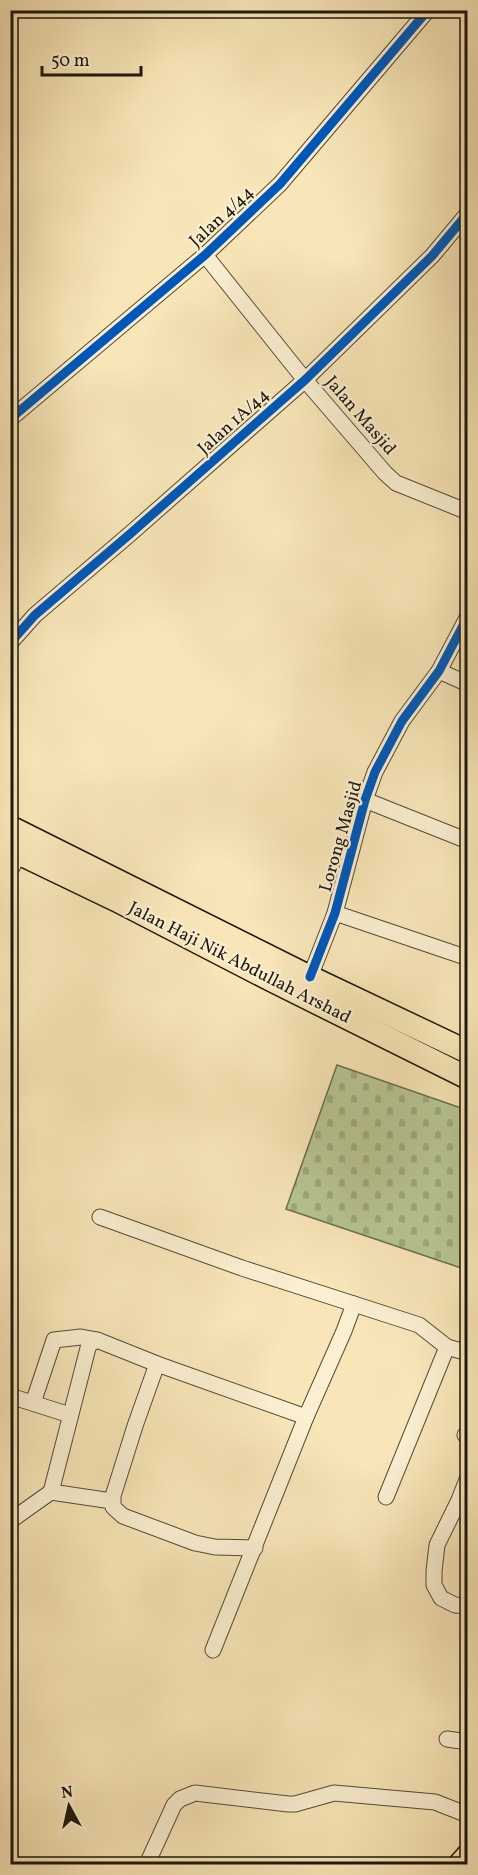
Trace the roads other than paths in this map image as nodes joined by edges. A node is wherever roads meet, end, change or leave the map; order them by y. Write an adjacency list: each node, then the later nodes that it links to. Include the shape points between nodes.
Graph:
1 (428, 10): 3 (street, Jalan 4/44, via 280,184)
2 (468, 213): 4 (street, Jalan 1A/44, via 432,256)
3 (205, 255): 4 (street, Jalan Masjid); 5 (street, Jalan 4/44)
4 (304, 380): 6 (street, Jalan Masjid, via 396,483); 8 (street, Jalan 1A/44, via 35,615)
5 (12, 416)
6 (468, 512)
7 (468, 616): 9 (street, Lorong Masjid)
8 (10, 643)
9 (439, 671): 10 (street); 11 (street, Lorong Masjid, via 402,721)
10 (468, 684)
11 (365, 800): 13 (street); 15 (street, Lorong Masjid)
12 (10, 827): 17 (main road, Jalan Haji Nik Abdullah Arshad)
13 (468, 841)
14 (13, 858): 19 (main road, Jalan Haji Nik Abdullah Arshad, via 116,900)
15 (335, 913): 16 (street); 17 (street, Lorong Masjid)
16 (468, 958)
17 (310, 977): 18 (main road, Jalan Haji Nik Abdullah Arshad)
18 (468, 1052)
19 (468, 1078)
20 (100, 1217): 21 (street)
21 (354, 1304): 23 (street, via 419,1324); 29 (street)
22 (97, 1340): 25 (street); 27 (street, via 54,1340); 28 (street, via 87,1348)
23 (447, 1347): 24 (street); 32 (street)
24 (468, 1353)
25 (157, 1364): 29 (street); 33 (street)
26 (10, 1396): 27 (street)
27 (33, 1403): 28 (street)
28 (70, 1415): 31 (street)
29 (306, 1417): 35 (street)
30 (468, 1477): 36 (street, via 437,1545 434,1585 441,1599)
31 (51, 1492): 33 (street); 34 (street)
32 (386, 1497)
33 (112, 1501): 35 (street, via 123,1516 195,1543)
34 (15, 1514)
35 (255, 1548): 37 (street)
36 (468, 1606)
37 (213, 1650)
38 (447, 1739): 39 (street)
39 (468, 1742)
40 (468, 1815): 42 (street, via 435,1802 337,1794 288,1804 195,1793 174,1805)
41 (468, 1855): 43 (main road)
42 (147, 1864)
43 (460, 1864)

